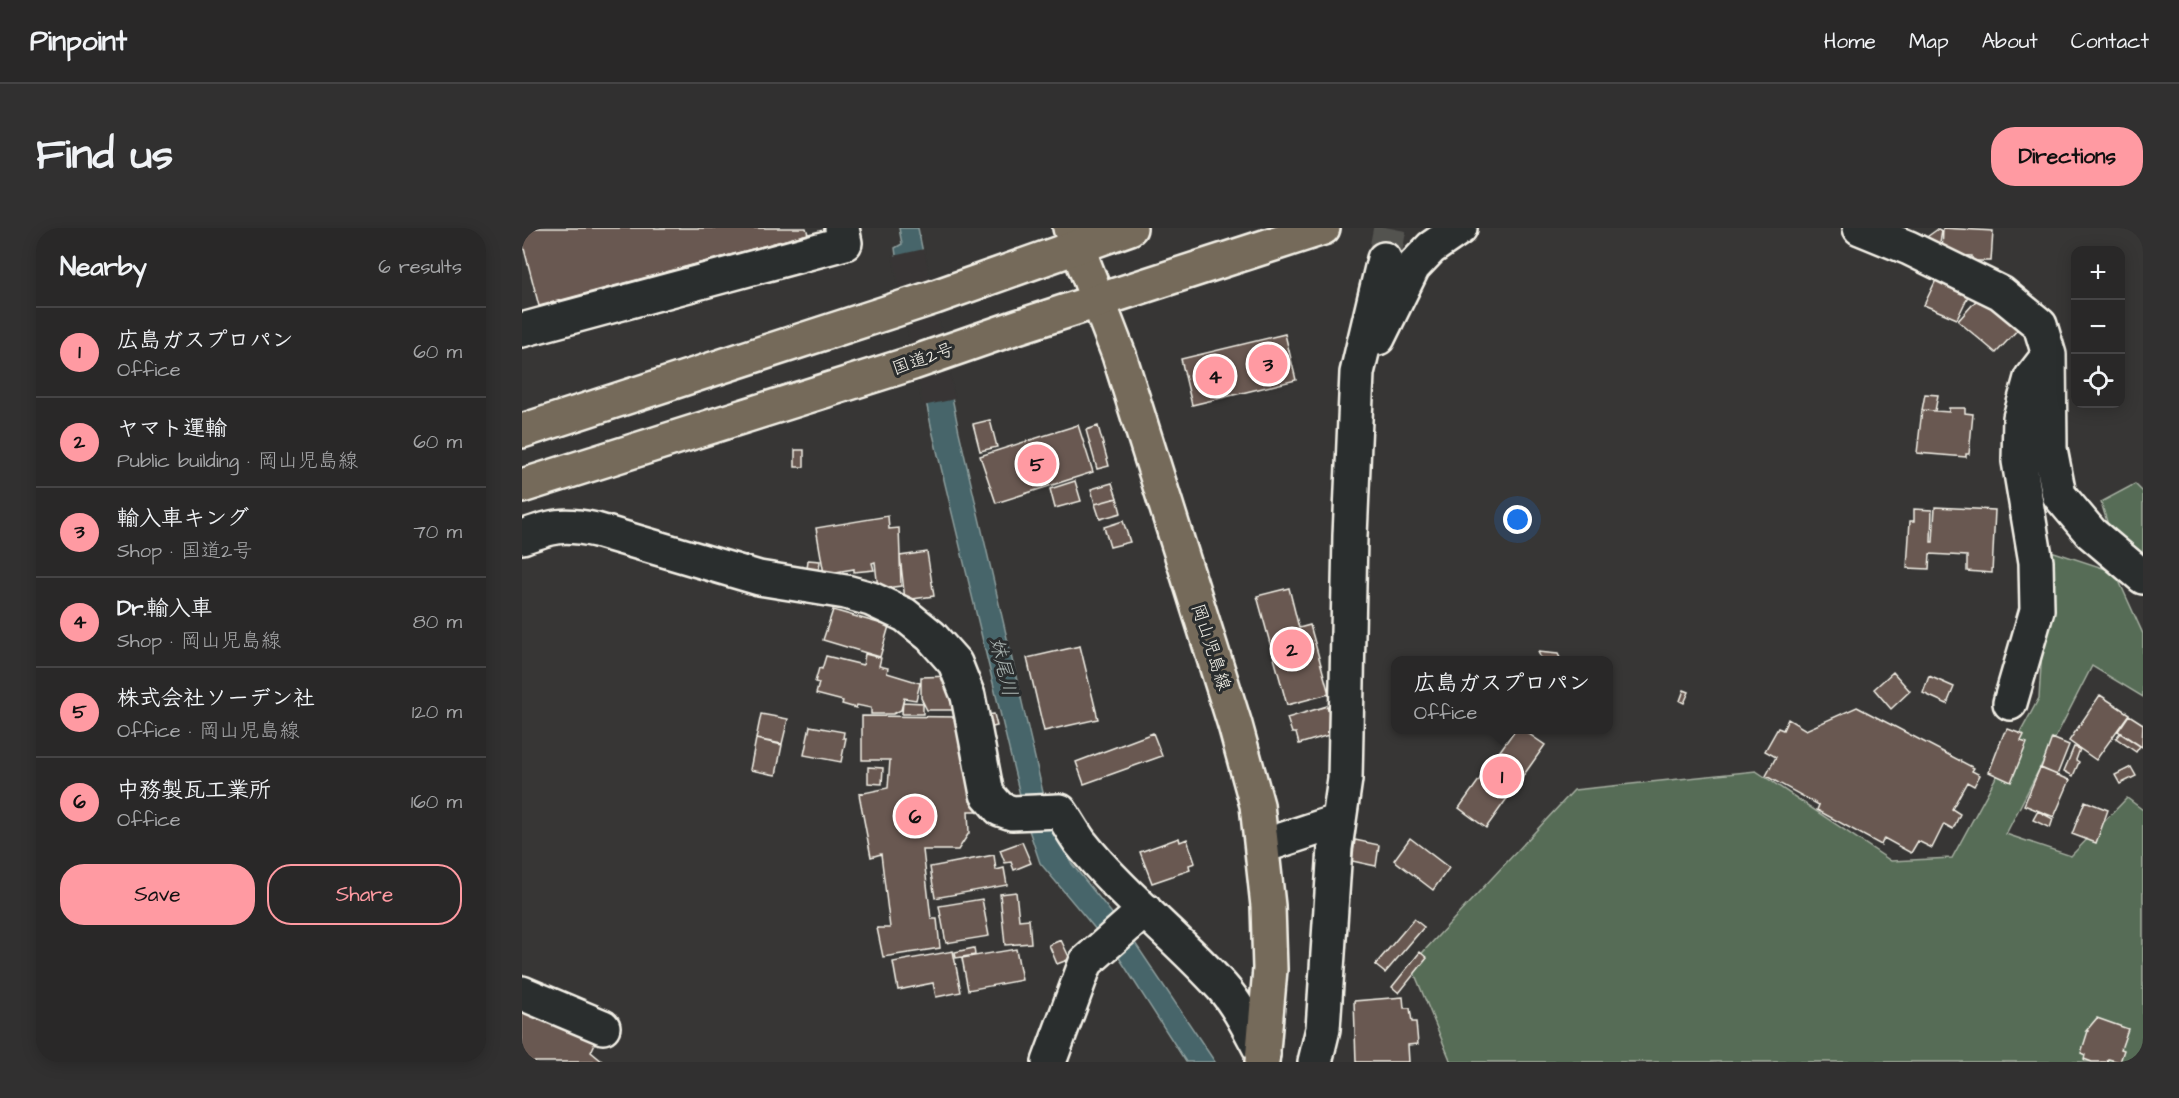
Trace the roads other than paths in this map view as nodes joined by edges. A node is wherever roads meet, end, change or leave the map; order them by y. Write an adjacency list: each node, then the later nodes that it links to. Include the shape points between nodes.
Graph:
1 (842, 228): 9 (street, via 845,243)
2 (1130, 228): 6 (main road)
3 (1323, 228): 8 (main road, 国道2号)
4 (1460, 228): 11 (street, via 1431,248 1413,267 1387,324)
5 (1860, 228): 10 (street, via 2001,293 2040,325)
6 (1074, 237): 8 (main road, 岡山児島線); 12 (main road, via 935,297)
7 (1384, 259): 11 (street)
8 (1098, 300): 13 (main road, 国道2号, via 913,363); 18 (main road, 岡山児島線, via 1119,355 1235,725 1257,805)
9 (522, 330)
10 (2049, 355): 15 (street, via 2050,449 2059,495 2091,533); 16 (street, via 2031,378 2020,418 2019,461 2036,562 2037,610)
11 (1357, 373): 17 (street, via 1345,779)
12 (522, 431)
13 (522, 486)
14 (522, 537): 19 (street, via 556,525 575,525 759,578 863,596 905,615 955,663 968,696 987,794 1000,809 1060,811 1079,841)
15 (2143, 577)
16 (2010, 703)
17 (1339, 821): 18 (street); 24 (street, via 1323,1029)
18 (1263, 846): 22 (main road, 岡山児島線, via 1270,969)
19 (1140, 915): 22 (street, via 1191,954 1224,989); 23 (street, via 1086,962)
20 (522, 993): 21 (street)
21 (603, 1027)
22 (1264, 1059)
23 (1049, 1062)
24 (1315, 1062)

